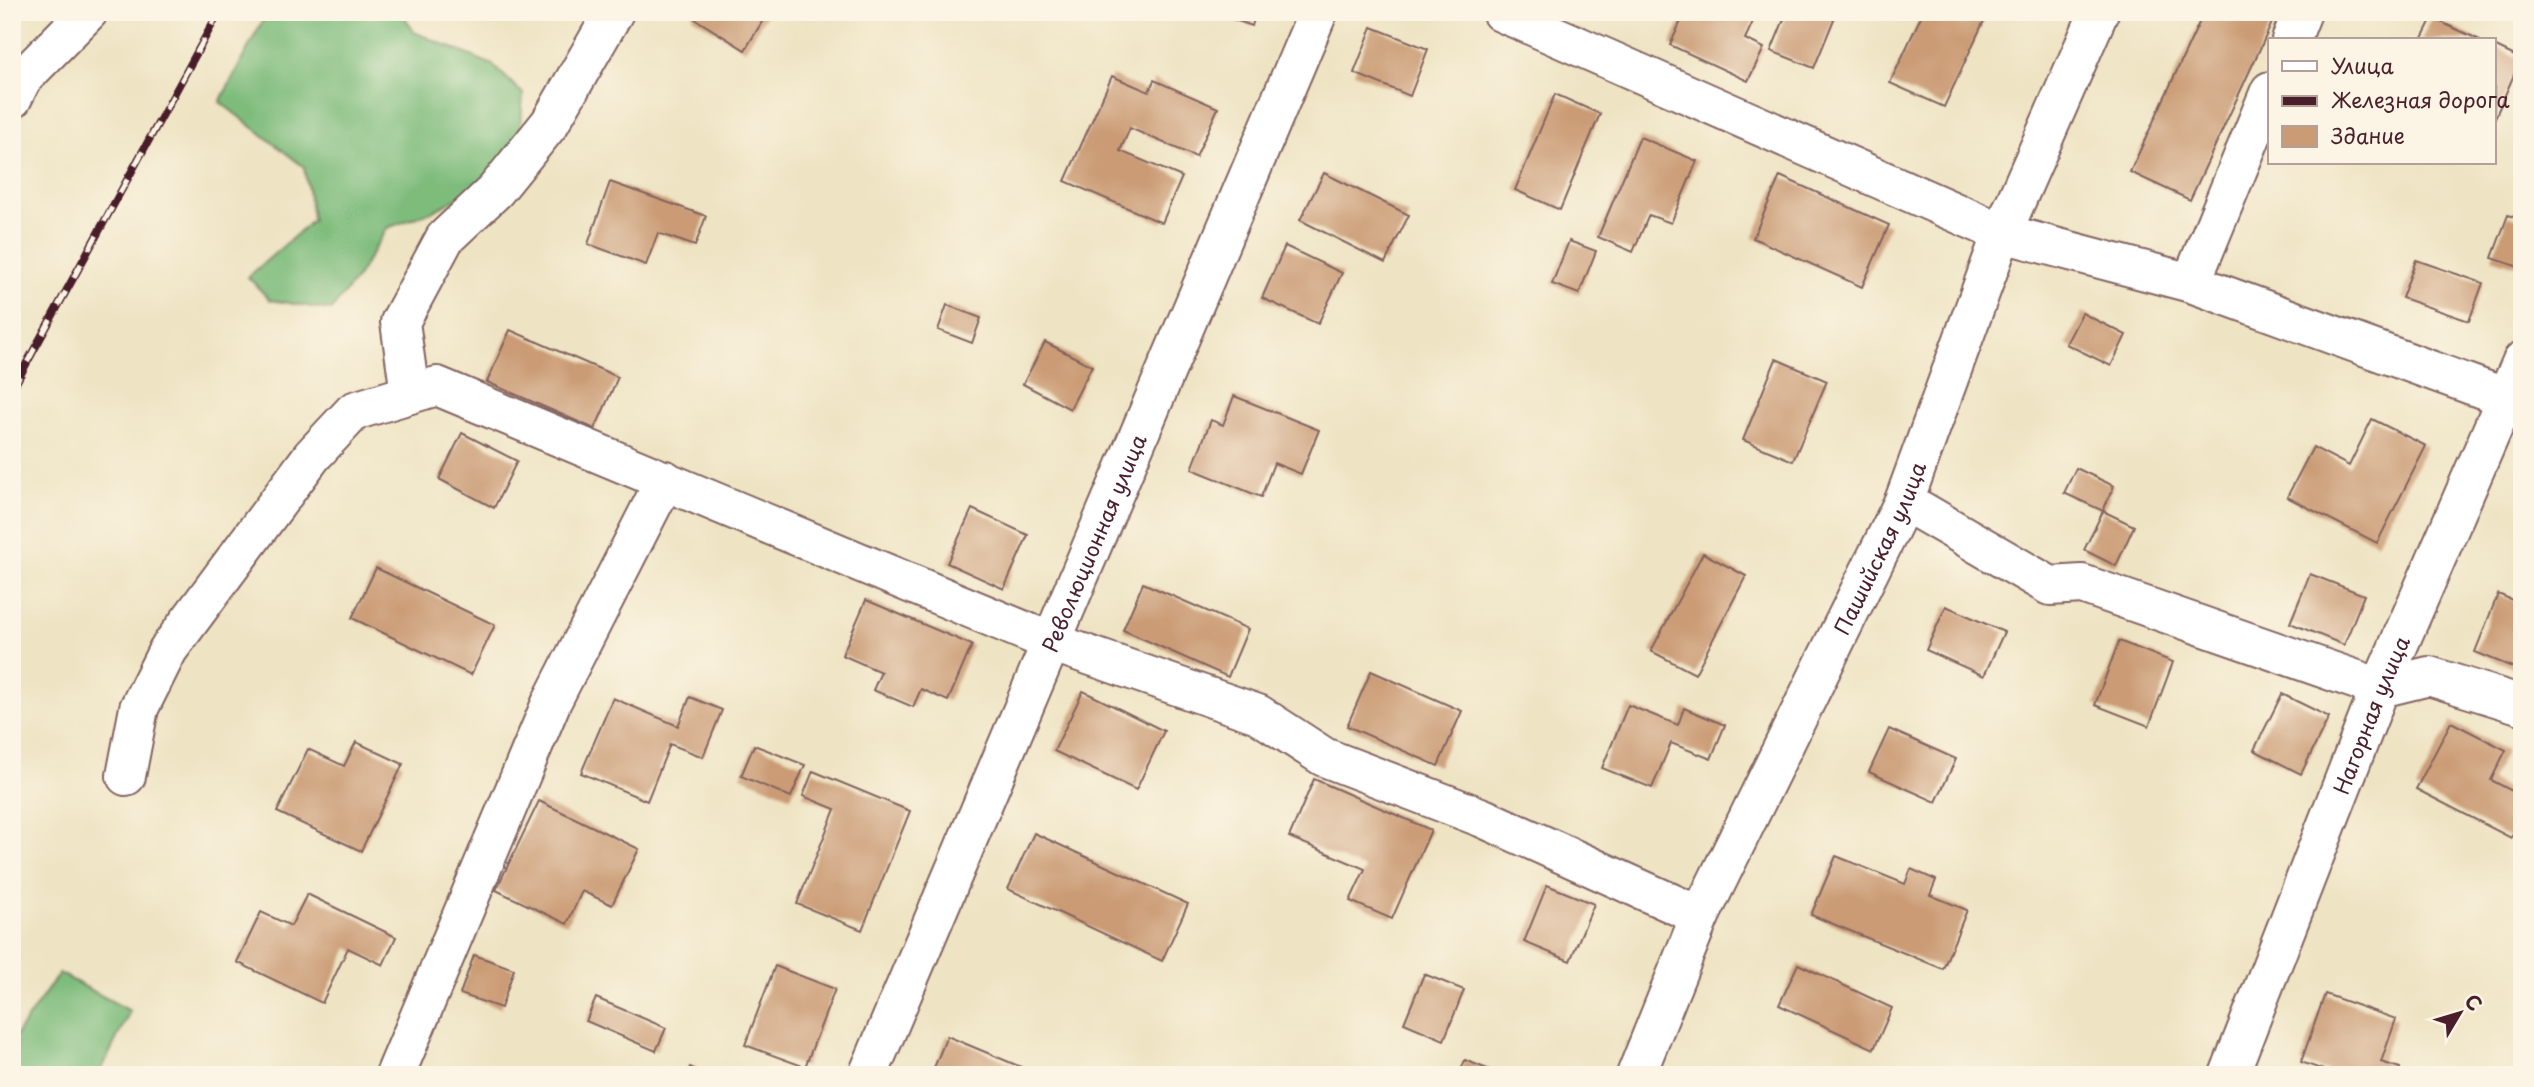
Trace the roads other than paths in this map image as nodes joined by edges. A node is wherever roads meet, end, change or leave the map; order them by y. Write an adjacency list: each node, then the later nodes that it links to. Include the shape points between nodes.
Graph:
1 (88, 12): 8 (street)
2 (614, 12): 13 (street, via 550,123 495,191 445,238 400,322)
3 (1318, 12): 17 (street, Революционная улица)
4 (1501, 12): 10 (street)
5 (2099, 12): 10 (street, Пашийская улица)
6 (2302, 12): 7 (street)
7 (2292, 38)
8 (17, 89)
9 (2268, 96): 11 (street)
10 (2002, 233): 11 (street); 16 (street, Пашийская улица)
11 (2191, 283): 14 (street)
12 (2522, 361): 14 (street, Нагорная улица)
13 (410, 394): 15 (street, via 437,386); 20 (street, via 354,411 312,456 168,650 139,708)
14 (2507, 398): 18 (street, Нагорная улица)
15 (665, 480): 17 (street); 22 (street, via 552,701)
16 (1904, 501): 18 (street, via 2050,586 2082,584); 21 (street, Пашийская улица)
17 (1051, 642): 21 (street, via 1258,714 1324,757 1483,818); 23 (street, Революционная улица)
18 (2380, 688): 19 (street, via 2429,676); 25 (street, Нагорная улица)
19 (2522, 705)
20 (126, 776)
21 (1700, 916): 24 (street, Пашийская улица)
22 (396, 1075)
23 (868, 1075)
24 (1636, 1075)
25 (2229, 1075)

